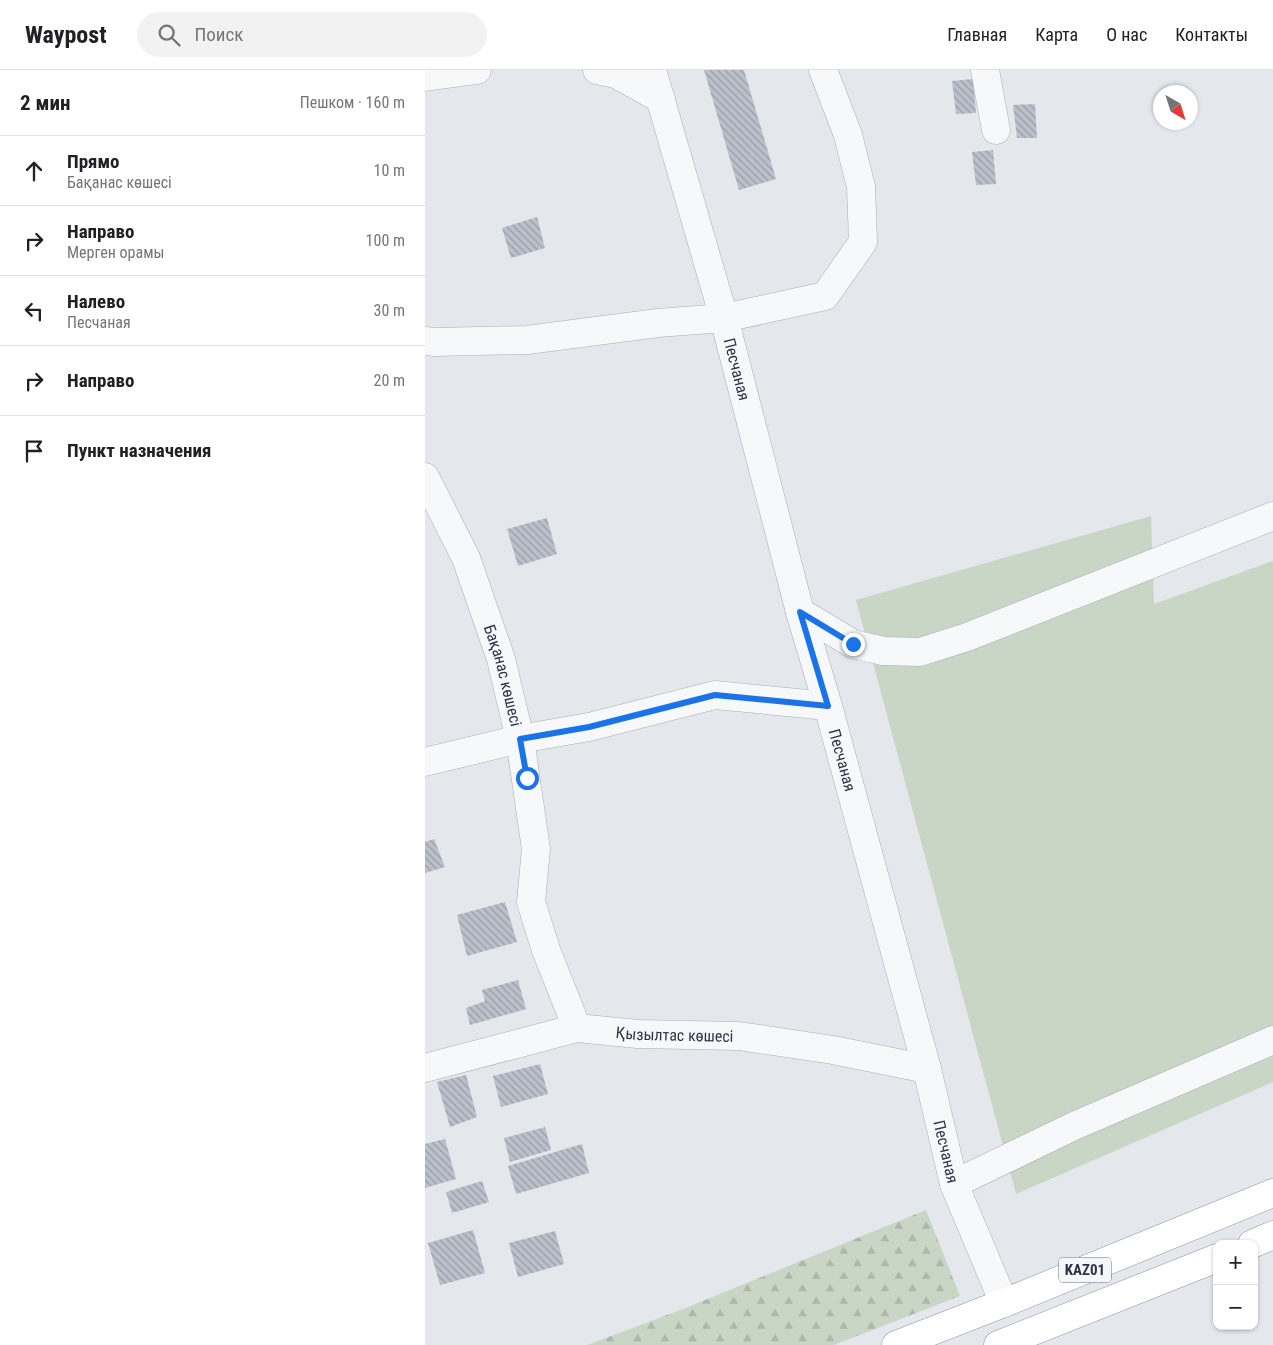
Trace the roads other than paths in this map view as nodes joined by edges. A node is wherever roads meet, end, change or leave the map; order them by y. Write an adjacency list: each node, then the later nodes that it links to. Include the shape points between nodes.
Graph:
1 (477, 70): 6 (street)
2 (597, 70): 7 (street, via 616,74)
3 (652, 70): 7 (street, Песчаная)
4 (823, 70): 9 (street, via 847,135 861,187 863,242 825,296)
5 (985, 70): 8 (street)
6 (425, 77)
7 (661, 99): 9 (street, Песчаная)
8 (996, 130)
9 (724, 318): 10 (street, via 527,340); 13 (street, Песчаная)
10 (425, 340)
11 (425, 477): 15 (street, Бақанас көшесі, via 466,558 501,659)
12 (1273, 516): 13 (street, via 967,638 920,652 883,651 853,644)
13 (800, 612): 14 (street, Песчаная)
14 (828, 706): 15 (street, via 715,695 589,727); 20 (street, Песчаная)
15 (520, 739): 16 (street); 17 (street, Бақанас көшесі, via 536,849 531,902)
16 (425, 762)
17 (577, 1028): 19 (street, Қызылтас көшесі); 20 (street, Қызылтас көшесі, via 637,1034 739,1036)
18 (1273, 1040): 21 (street, via 1075,1126)
19 (425, 1068)
20 (927, 1069): 21 (street, Песчаная)
21 (955, 1184): 26 (street, Песчаная)
22 (1273, 1193): 26 (highway, KАZ01)
23 (1273, 1235): 24 (highway)
24 (1258, 1241)
25 (1213, 1260): 28 (highway, KАZ01)
26 (1004, 1303): 27 (highway, KАZ01)
27 (896, 1345)
28 (998, 1345)

